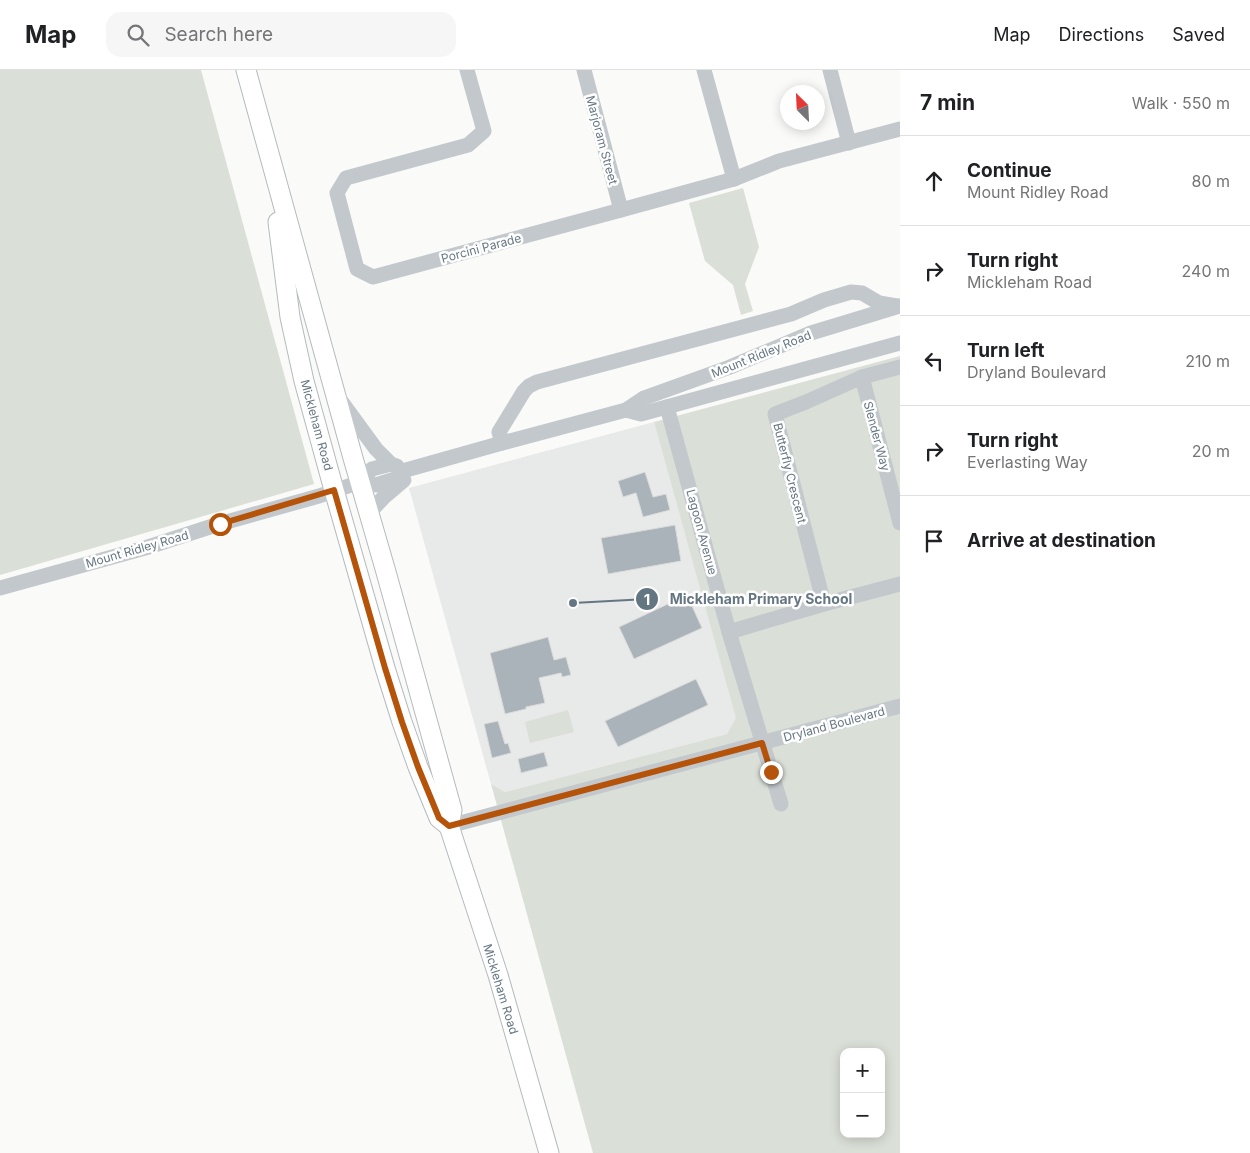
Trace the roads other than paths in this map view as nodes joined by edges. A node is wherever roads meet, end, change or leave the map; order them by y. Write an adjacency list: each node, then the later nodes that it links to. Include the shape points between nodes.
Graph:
1 (246, 70): 6 (main road, Mickleham Road)
2 (467, 70): 10 (street, Porcini Parade, via 484,131 468,145 346,178 337,193 357,269 373,277)
3 (584, 70): 10 (street, Marjoram Street)
4 (704, 70): 9 (street)
5 (830, 70): 8 (street)
6 (261, 125): 15 (main road, Mickleham Road); 22 (main road, Mickleham Road, via 277,214 290,317)
7 (900, 129): 8 (street, Porcini Parade)
8 (849, 143): 9 (street, Porcini Parade, via 779,161)
9 (734, 178): 10 (street, Porcini Parade)
10 (621, 210)
11 (899, 306): 17 (street, Mount Ridley Road, via 811,333 644,398); 18 (street, via 880,303 862,292 851,292 792,314 537,382 524,391 499,432)
12 (900, 343): 16 (street, Mount Ridley Road)
13 (900, 367): 14 (street, Butterfly Crescent)
14 (862, 377): 24 (street, Slender Way); 27 (street, Butterfly Crescent, via 775,414)
15 (335, 392): 19 (street, via 376,449); 21 (main road, Mickleham Road)
16 (667, 407): 17 (street, Mount Ridley Road, via 641,414); 28 (street, Lagoon Avenue)
17 (626, 410): 18 (street, Mount Ridley Road)
18 (502, 443): 20 (street, Mount Ridley Road)
19 (391, 464): 20 (street); 21 (street, Mount Ridley Road, via 372,469)
20 (413, 468): 21 (street, Mount Ridley Road, via 380,484); 23 (street)
21 (360, 482): 22 (street, Mount Ridley Road); 23 (main road, Mickleham Road)
22 (334, 490): 26 (street, Mount Ridley Road); 30 (main road, Mickleham Road)
23 (369, 513): 31 (main road, Mickleham Road)
24 (900, 524)
25 (900, 584): 27 (street)
26 (0, 588)
27 (824, 604): 28 (street)
28 (729, 632): 32 (street, Lagoon Avenue)
29 (900, 706): 32 (street, Dryland Boulevard)
30 (402, 722): 31 (main road); 34 (main road, Mickleham Road, via 439,818)
31 (428, 722): 34 (main road, Mickleham Road, via 452,810)
32 (762, 743): 33 (street, Lagoon Avenue); 34 (street, Dryland Boulevard)
33 (781, 804)
34 (449, 826): 35 (main road, Mickleham Road, via 498,975)
35 (549, 1153)

